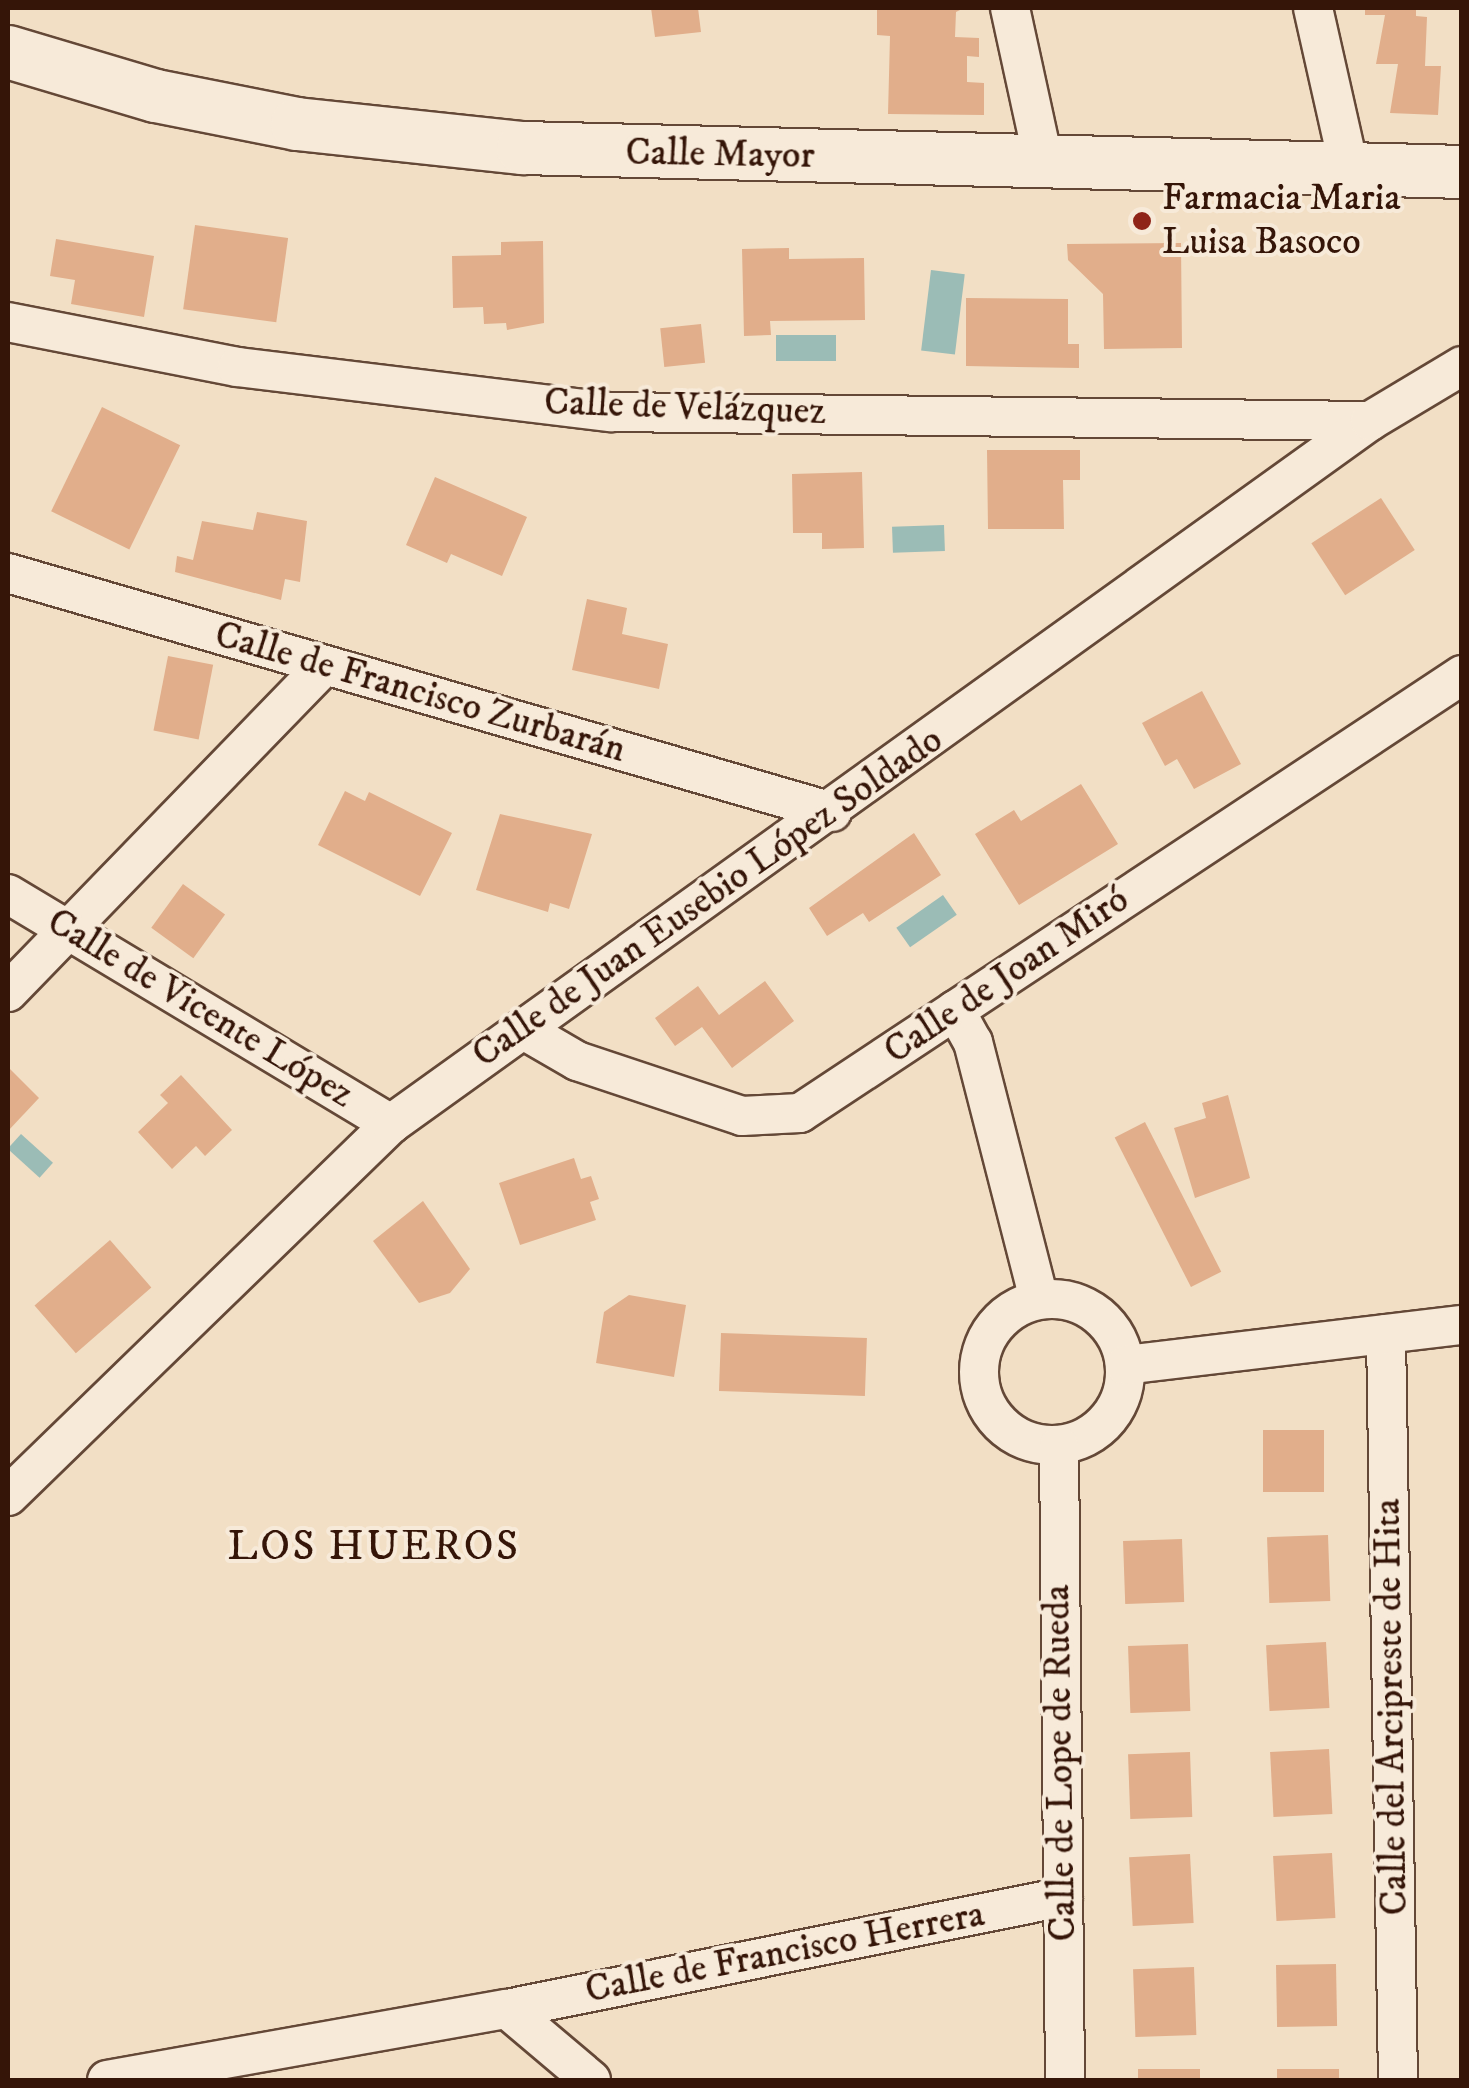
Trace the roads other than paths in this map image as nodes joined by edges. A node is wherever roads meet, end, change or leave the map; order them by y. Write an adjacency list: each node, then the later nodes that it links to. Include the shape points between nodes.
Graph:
1 (1010, 8): 4 (street)
2 (1313, 8): 5 (street)
3 (8, 52): 4 (street, Calle Mayor, via 156,96 297,124 523,148)
4 (1044, 164): 5 (street, Calle Mayor)
5 (1349, 168): 6 (street, Calle Mayor)
6 (1455, 169)
7 (8, 322): 9 (street, Calle de Velázquez, via 237,367 611,412)
8 (1462, 366): 9 (street, Calle de Juan Eusebio López Soldado)
9 (1370, 421): 13 (street, Calle de Juan Eusebio López Soldado)
10 (8, 573): 11 (street, Calle de Francisco Zurbarán)
11 (324, 665): 13 (street, Calle de Francisco Zurbarán); 15 (street)
12 (1462, 675): 17 (street, Calle de Joan Miró)
13 (832, 812): 18 (street, Calle de Juan Eusebio López Soldado)
14 (8, 894): 15 (street, Calle de Vicente López)
15 (66, 928): 16 (street); 19 (street, Calle de Vicente López)
16 (8, 992)
17 (956, 1010): 18 (street, Calle de Joan Miró, via 800,1113 771,1118 742,1116 577,1061); 20 (street, via 972,1042)
18 (522, 1029): 19 (street, Calle de Juan Eusebio López Soldado)
19 (392, 1124): 25 (street, Calle de Juan Eusebio López Soldado)
20 (1039, 1299): 23 (street, via 1075,1302 1100,1316 1118,1340); 24 (street, via 995,1324 982,1346 979,1388 1009,1432)
21 (1462, 1325): 22 (street)
22 (1386, 1334): 23 (street); 31 (street, Calle del Arcipreste de Hita)
23 (1125, 1365): 24 (street, via 1122,1392 1107,1419 1083,1439)
24 (1059, 1446): 26 (street, Calle de Lope de Rueda)
25 (8, 1496)
26 (1062, 1897): 27 (street, Calle de Francisco Herrera); 30 (street, Calle de Lope de Rueda)
27 (507, 2008): 28 (street, Calle de Francisco Herrera); 29 (street)
28 (107, 2080)
29 (591, 2080)
30 (1066, 2080)
31 (1398, 2080)

